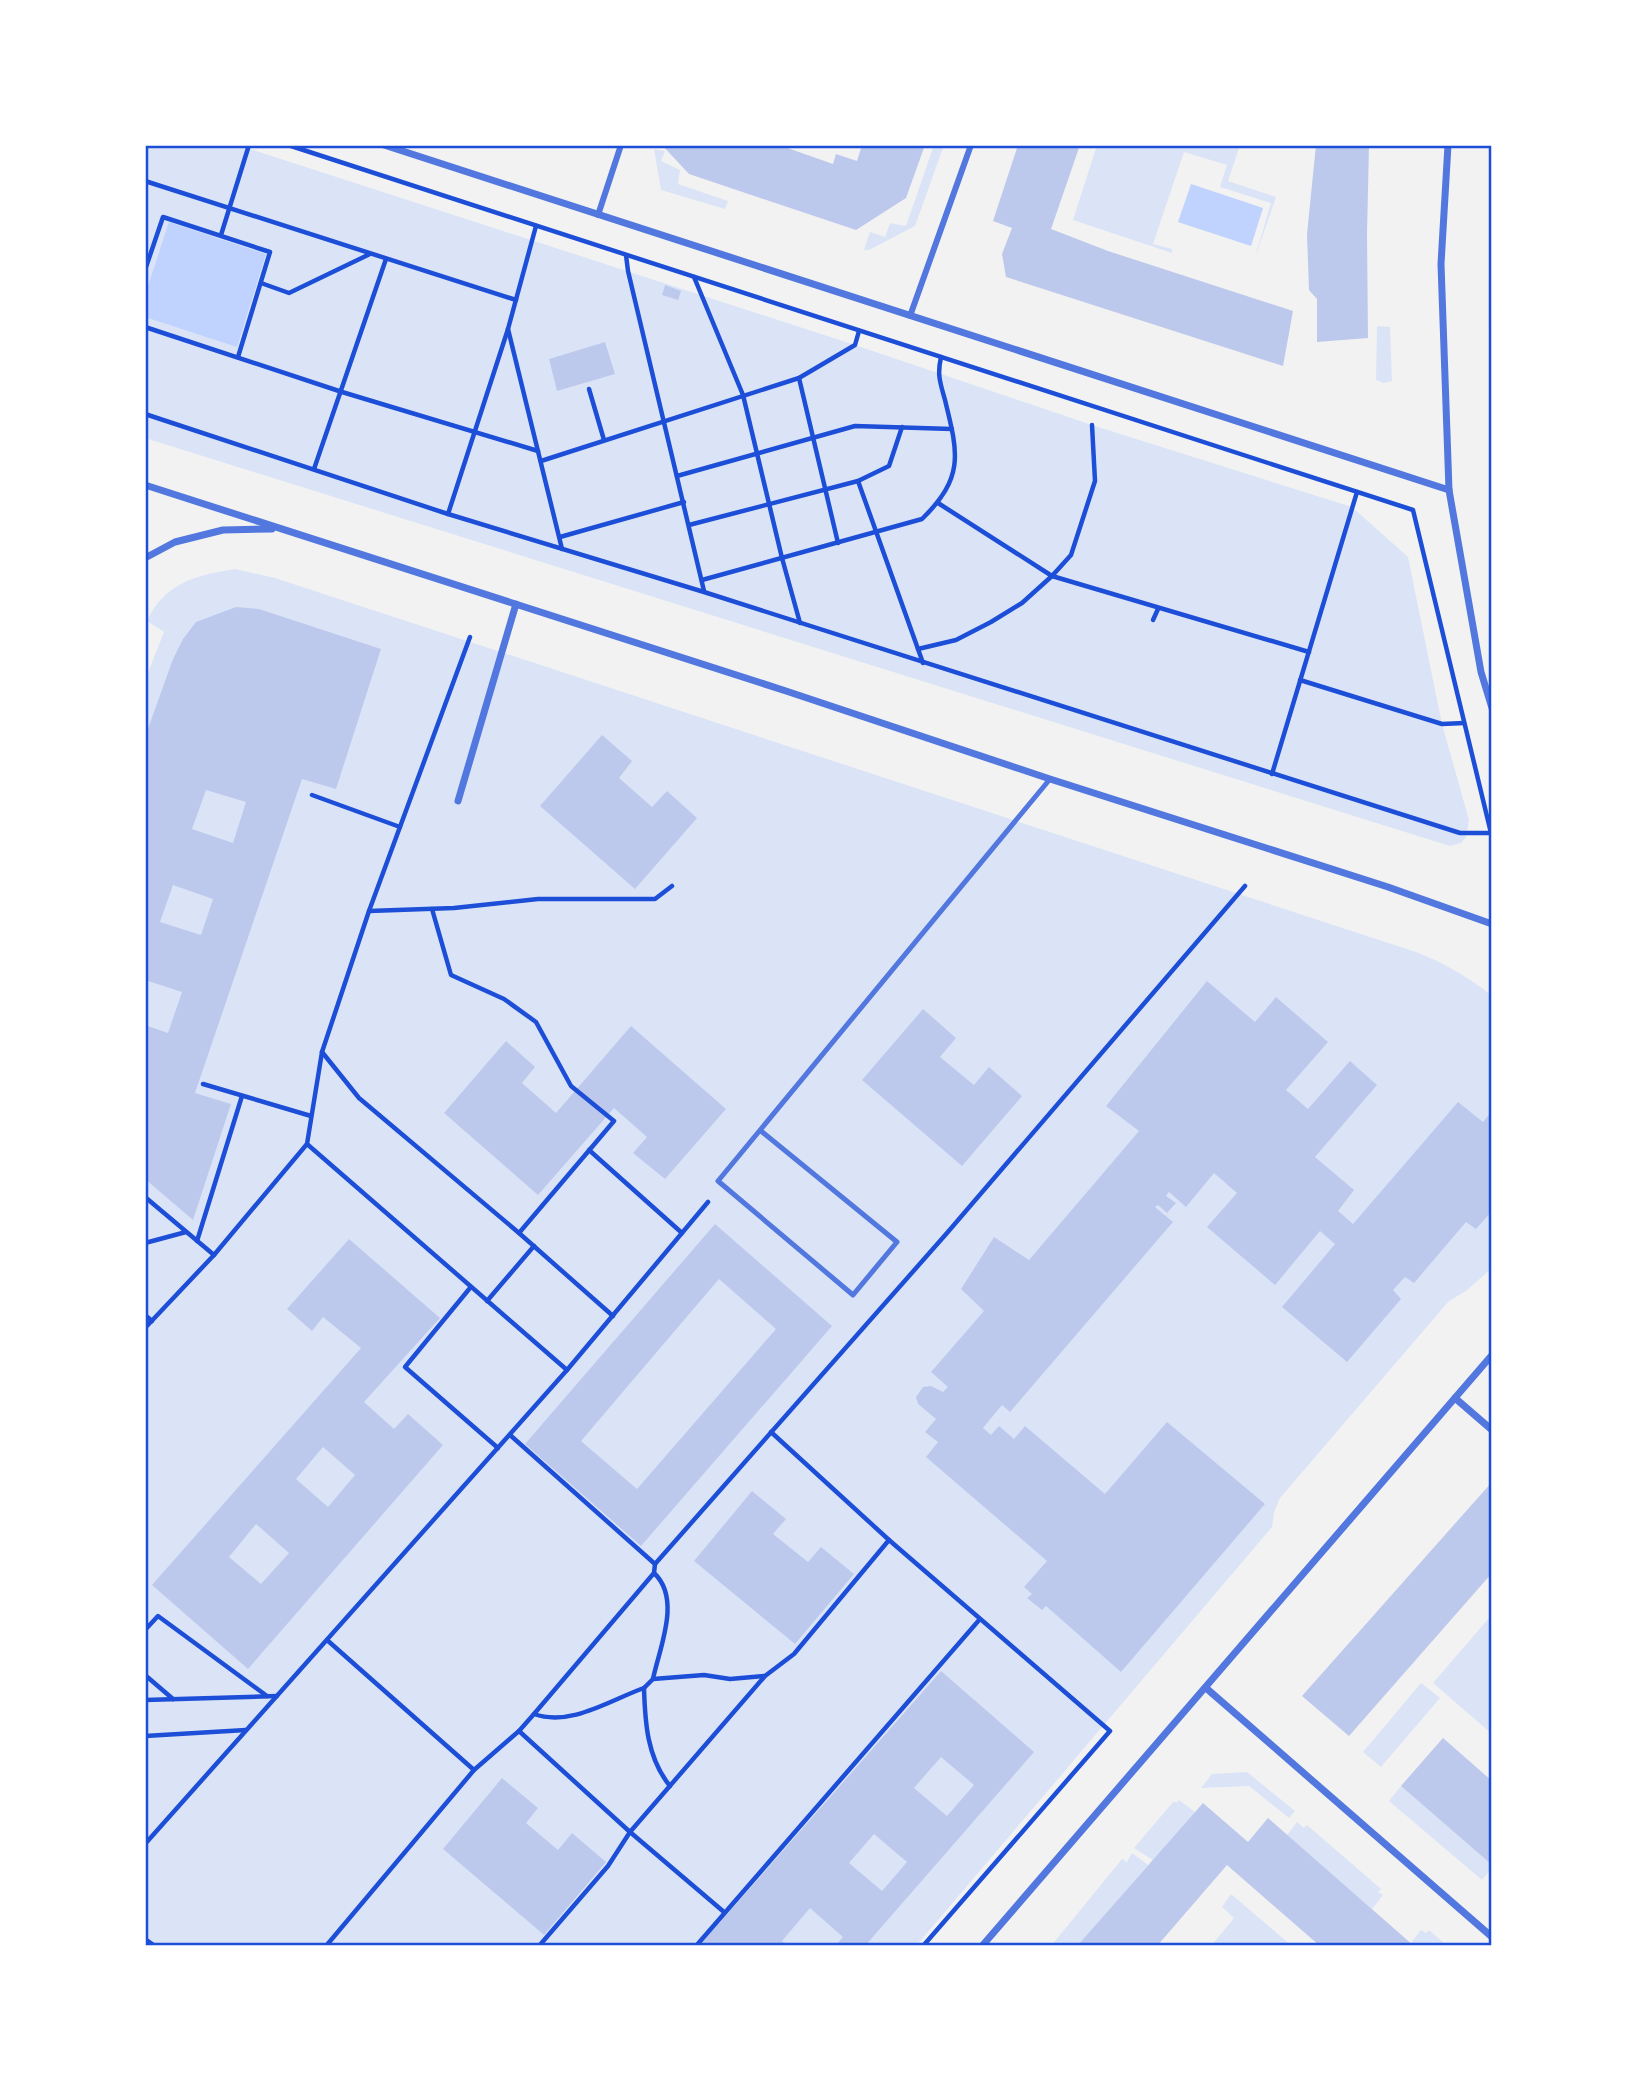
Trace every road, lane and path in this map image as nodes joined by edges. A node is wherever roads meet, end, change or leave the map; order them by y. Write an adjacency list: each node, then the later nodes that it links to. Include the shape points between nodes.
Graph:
1 (249, 145): 8 (path)
2 (288, 145): 10 (path)
3 (384, 145): 9 (street)
4 (621, 145): 9 (street)
5 (971, 145): 21 (street)
6 (1448, 145): 47 (street, via 1441,264)
7 (145, 181): 8 (path)
8 (230, 208): 11 (path); 14 (path)
9 (598, 215): 21 (street)
10 (536, 226): 15 (path); 20 (path)
11 (221, 235): 13 (path, via 163,216); 19 (path, via 270,253)
12 (145, 247): 13 (path)
13 (152, 250): 17 (path)
14 (370, 254): 16 (path); 19 (path, via 289,293)
15 (626, 255): 18 (path); 32 (path)
16 (386, 259): 20 (path); 29 (path)
17 (145, 270)
18 (693, 276): 24 (path); 30 (path)
19 (261, 283): 25 (path)
20 (516, 300): 23 (path)
21 (910, 316): 47 (street)
22 (145, 327): 25 (path)
23 (508, 328): 36 (path); 39 (path)
24 (859, 331): 26 (path); 27 (path, via 855,345)
25 (238, 357): 29 (path)
26 (941, 357): 35 (path, via 938,373); 48 (path)
27 (799, 378): 30 (path); 37 (path)
28 (589, 389): 38 (path)
29 (342, 392): 36 (path); 42 (path)
30 (743, 395): 32 (path); 40 (path)
31 (145, 414): 42 (path)
32 (665, 420): 38 (path); 43 (path)
33 (1092, 425): 61 (path, via 1095,481 1071,555)
34 (902, 427): 35 (path); 37 (path, via 855,426); 44 (path, via 889,466)
35 (952, 429): 51 (path, via 954,472)
36 (476, 431): 39 (path); 52 (path)
37 (814, 438): 40 (path); 46 (path)
38 (604, 440): 41 (path)
39 (538, 451): 41 (path)
40 (756, 453): 43 (path); 50 (path)
41 (541, 461): 56 (path)
42 (314, 469): 52 (path)
43 (677, 476): 49 (path)
44 (858, 481): 46 (path); 55 (path)
45 (145, 485): 54 (street)
46 (825, 489): 50 (path); 57 (path)
47 (1449, 490): 73 (street, via 1481,672)
48 (1357, 492): 70 (path); 74 (path, via 1413,510)
49 (684, 502): 53 (path); 56 (path)
50 (768, 503): 53 (path); 60 (path)
51 (938, 503): 55 (path, via 922,519); 61 (path)
52 (447, 514): 58 (path)
53 (689, 524): 62 (path)
54 (278, 528): 59 (street, via 223,530 175,542); 64 (street)
55 (877, 533): 57 (path); 69 (path)
56 (560, 537): 58 (path)
57 (838, 543): 60 (path)
58 (562, 549): 63 (path)
59 (145, 558)
60 (782, 558): 62 (path); 67 (path)
61 (1052, 576): 65 (path); 69 (path, via 991,622 956,640)
62 (702, 580): 63 (path)
63 (704, 592): 67 (path)
64 (516, 604): 76 (street); 78 (street)
65 (1158, 609): 66 (path); 70 (path)
66 (1153, 620)
67 (800, 623): 71 (path)
68 (470, 637): 79 (path)
69 (918, 649): 71 (path)
70 (1309, 652): 72 (path)
71 (923, 663): 75 (path)
72 (1300, 680): 74 (path, via 1442,724); 75 (path)
73 (1492, 708)
74 (1464, 723): 80 (path)
75 (1272, 774): 80 (path, via 1460,833)
76 (1050, 779): 85 (street); 90 (lane)
77 (312, 795): 79 (path)
78 (458, 801)
79 (400, 827): 84 (path)
80 (1491, 833)
81 (672, 886): 83 (path, via 655,899 538,899)
82 (1245, 886): 112 (path)
83 (432, 909): 84 (path); 92 (path, via 451,975 504,999 537,1022 570,1087 614,1121)
84 (369, 911): 86 (path)
85 (1491, 922)
86 (322, 1052): 89 (path); 96 (path, via 359,1098)
87 (203, 1084): 88 (path)
88 (242, 1096): 89 (path); 98 (path)
89 (311, 1116): 91 (path)
90 (761, 1130): 90 (lane, via 718,1181 853,1295 897,1242)
91 (307, 1144): 101 (path); 102 (path)
92 (589, 1150): 96 (path); 97 (path)
93 (145, 1197): 95 (path)
94 (708, 1202): 97 (path)
95 (186, 1232): 98 (path); 99 (path)
96 (519, 1233): 100 (path)
97 (682, 1233): 105 (path)
98 (197, 1241): 101 (path)
99 (145, 1243)
100 (534, 1246): 103 (path); 105 (path)
101 (214, 1255): 106 (path)
102 (470, 1288): 103 (path); 114 (path, via 405,1367)
103 (487, 1301): 109 (path)
104 (145, 1315): 106 (path)
105 (613, 1316): 109 (path)
106 (152, 1321): 107 (path)
107 (145, 1328)
108 (1492, 1355): 110 (street)
109 (567, 1370): 113 (path)
110 (1455, 1398): 111 (street); 125 (street)
111 (1492, 1430)
112 (771, 1432): 115 (path); 116 (path)
113 (510, 1434): 114 (path); 116 (path)
114 (498, 1448): 120 (path)
115 (889, 1540): 118 (path); 122 (path, via 794,1654)
116 (655, 1564): 117 (path)
117 (654, 1573): 123 (path, via 665,1595 668,1628); 130 (path)
118 (980, 1619): 138 (path); 145 (path, via 1110,1731)
119 (145, 1630): 126 (path, via 158,1616)
120 (327, 1640): 127 (path); 134 (path)
121 (145, 1675): 128 (path)
122 (765, 1676): 123 (path); 135 (path)
123 (653, 1679): 124 (path)
124 (644, 1688): 130 (path, via 569,1716); 135 (path, via 647,1738)
125 (1206, 1688): 139 (street); 146 (street)
126 (267, 1696): 127 (path); 128 (path)
127 (277, 1696): 131 (path)
128 (173, 1699): 129 (path)
129 (145, 1700)
130 (534, 1714): 132 (path)
131 (246, 1730): 133 (path); 137 (path)
132 (519, 1731): 134 (path); 136 (path)
133 (145, 1736)
134 (474, 1770): 142 (path)
135 (670, 1786): 136 (path)
136 (630, 1832): 138 (path); 143 (path, via 608,1866)
137 (145, 1844)
138 (724, 1912): 144 (path)
139 (1492, 1937)
140 (145, 1939): 141 (path)
141 (155, 1946)
142 (326, 1946)
143 (539, 1946)
144 (696, 1946)
145 (923, 1946)
146 (982, 1946)

